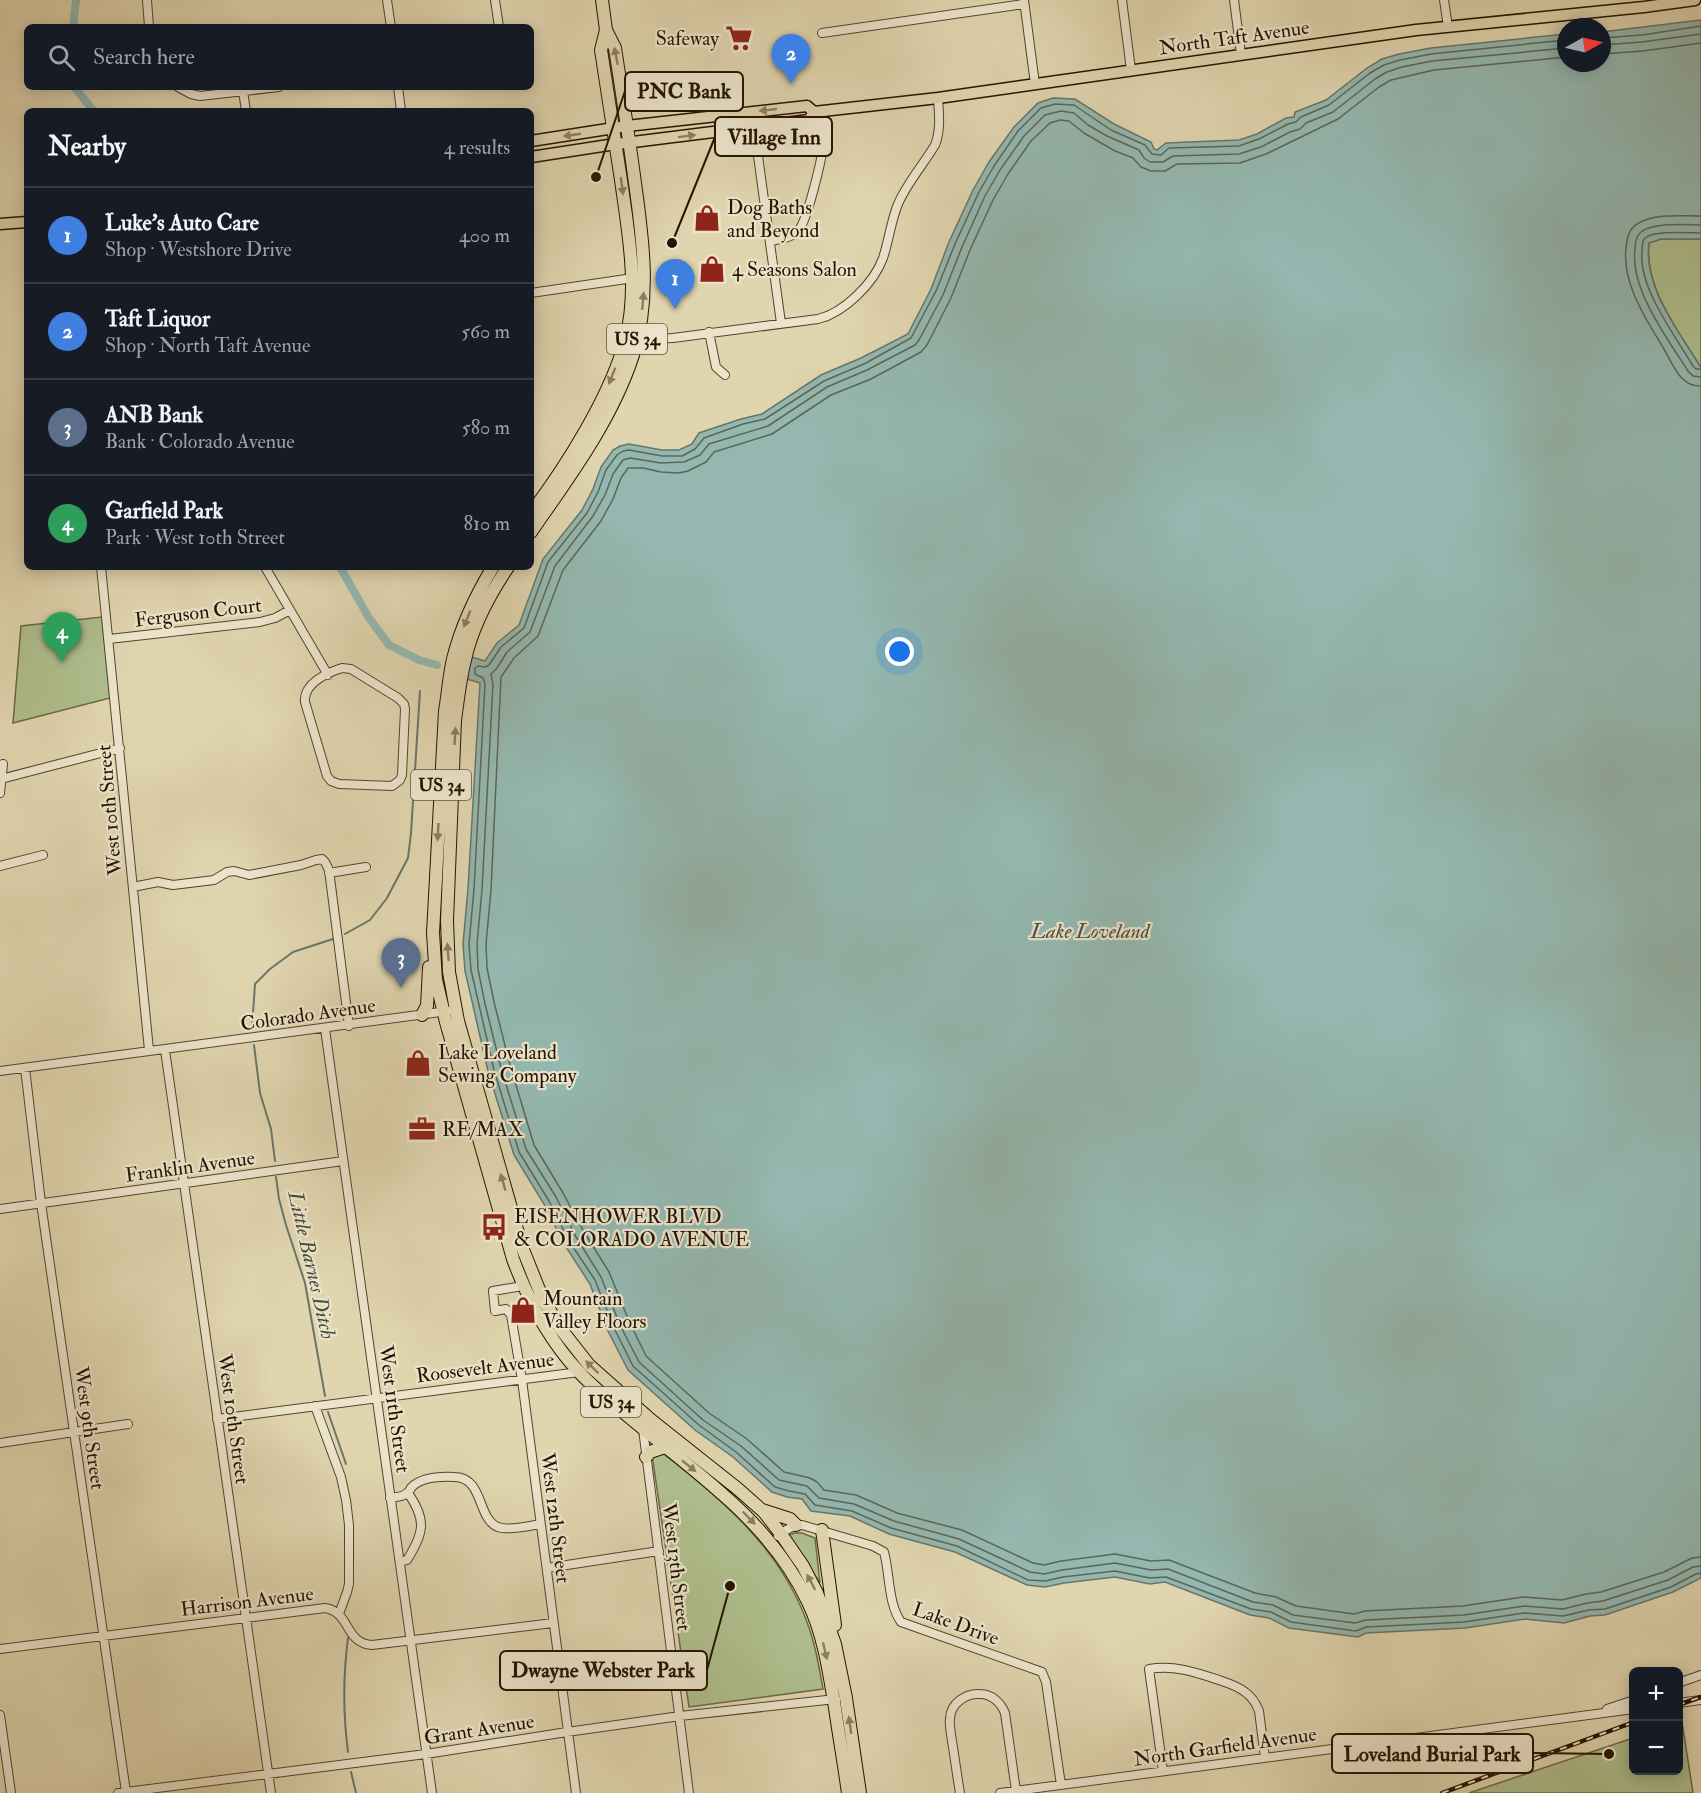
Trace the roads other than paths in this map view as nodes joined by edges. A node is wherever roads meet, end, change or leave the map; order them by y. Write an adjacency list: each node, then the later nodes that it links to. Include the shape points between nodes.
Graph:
1 (147, 0): 10 (street)
2 (387, 0): 11 (street)
3 (495, 0): 12 (street)
4 (602, 0): 14 (highway, US 34)
5 (1122, 0): 17 (street)
6 (1234, 0): 16 (street)
7 (1444, 0): 13 (street)
8 (1695, 0): 13 (main road, North Taft Avenue)
9 (1024, 2): 15 (street); 18 (street)
10 (149, 24)
11 (391, 24)
12 (499, 24)
13 (1448, 27): 16 (main road, North Taft Avenue)
14 (606, 30): 27 (highway, US 34, one-way to 14, via 615,48); 29 (highway, US 34, via 601,50)
15 (822, 33)
16 (1241, 54): 17 (main road, North Taft Avenue)
17 (1131, 70): 18 (main road, North Taft Avenue)
18 (1035, 84): 23 (main road, North Taft Avenue)
19 (184, 90): 22 (street, via 200,96)
20 (252, 90): 22 (street)
21 (398, 90): 25 (street)
22 (243, 91): 24 (street)
23 (938, 98): 26 (main road, North Taft Avenue); 40 (street, via 938,139 900,200 877,271 848,304 833,314)
24 (246, 108)
25 (401, 108)
26 (817, 112): 27 (main road, North Taft Avenue, one-way to 27, via 807,106); 28 (main road, North Taft Avenue, via 809,120); 36 (street, via 823,130 822,153 803,222 792,235)
27 (627, 126): 29 (main road, North Taft Avenue); 31 (highway, US 34)
28 (754, 127): 31 (main road, North Taft Avenue, one-way to 28); 36 (street)
29 (613, 128): 30 (main road, North Taft Avenue, one-way to 30); 32 (highway, US 34)
30 (534, 141)
31 (629, 143): 32 (main road, North Taft Avenue); 37 (highway, US 34)
32 (615, 145): 33 (main road, North Taft Avenue); 38 (highway, US 34, one-way to 38, via 628,228)
33 (534, 157)
34 (24, 222): 35 (main road)
35 (0, 224)
36 (771, 241): 40 (street)
37 (645, 277): 38 (street); 42 (highway, US 34, one-way to 37, via 641,322)
38 (631, 279): 39 (street); 42 (highway, US 34)
39 (534, 293)
40 (781, 323): 41 (street)
41 (709, 332): 42 (street); 43 (street, via 716,367)
42 (631, 339): 44 (highway, US 34, via 624,378 603,422)
43 (725, 375)
44 (535, 510)
45 (101, 570): 50 (street, West 10th Street)
46 (267, 570): 49 (street)
47 (491, 570): 61 (highway, US 34, one-way to 61, via 462,632 447,694)
48 (506, 570): 62 (highway, US 34, one-way to 48, via 448,891 455,720 473,634)
49 (290, 610): 50 (street, Ferguson Court, via 260,622); 51 (street)
50 (109, 639): 52 (street, West 10th Street)
51 (328, 675): 51 (street, via 310,685 304,699 327,776 339,784 396,784 402,775 404,704 351,669 342,668)
52 (120, 748): 54 (street); 60 (street, West 10th Street)
53 (3, 764): 54 (street)
54 (1, 779): 55 (street)
55 (0, 793)
56 (43, 855): 57 (street)
57 (0, 866)
58 (366, 867): 59 (street)
59 (329, 873): 60 (street, via 322,860 249,875 234,871 214,880); 64 (street)
60 (133, 887): 66 (street, West 10th Street)
61 (434, 956): 62 (highway, US 34, via 436,980); 63 (highway, via 429,962 427,1006)
62 (449, 1011): 63 (street, Colorado Avenue); 74 (highway, US 34); 75 (highway, US 34, one-way to 62, via 522,1246)
63 (422, 1015): 64 (street, Colorado Avenue)
64 (349, 1026): 65 (street, Colorado Avenue)
65 (325, 1029): 67 (street, Colorado Avenue); 70 (street, West 11th Street)
66 (149, 1050): 67 (street, Colorado Avenue); 68 (street)
67 (165, 1050): 71 (street, West 10th Street)
68 (26, 1068): 69 (street); 72 (street, West 9th Street)
69 (0, 1071)
70 (343, 1161): 71 (street, Franklin Avenue); 78 (street, West 11th Street)
71 (185, 1184): 72 (street, Franklin Avenue); 80 (street, West 10th Street)
72 (41, 1203): 73 (street, Franklin Avenue); 83 (street, West 9th Street)
73 (0, 1209)
74 (523, 1286): 75 (highway, via 532,1287); 76 (highway, US 34, via 555,1344); 77 (street, West 12th Street, via 493,1291 495,1311 506,1310 511,1315)
75 (543, 1297): 82 (highway, US 34, one-way to 75, via 584,1359)
76 (579, 1372): 77 (street, Roosevelt Avenue); 82 (highway, US 34)
77 (522, 1380): 78 (street, Roosevelt Avenue); 90 (street, West 12th Street)
78 (377, 1398): 79 (street, Roosevelt Avenue); 88 (street, West 11th Street)
79 (315, 1406): 80 (street, Roosevelt Avenue); 98 (street, via 341,1477 349,1525 349,1584)
80 (218, 1419): 99 (street, West 10th Street)
81 (128, 1424): 83 (street)
82 (647, 1425): 85 (highway, US 34); 86 (street, West 13th Street); 89 (highway, US 34, via 730,1482)
83 (74, 1433): 84 (street); 101 (street, West 9th Street)
84 (0, 1443)
85 (665, 1447): 86 (highway); 94 (highway, US 34, one-way to 94, via 725,1495)
86 (646, 1457): 95 (street, West 13th Street)
87 (408, 1493): 88 (street); 90 (street, via 421,1481 459,1477 473,1486 496,1527); 96 (street, via 420,1513 422,1529 407,1560)
88 (390, 1498): 96 (street, West 11th Street)
89 (761, 1510): 91 (highway, via 790,1519); 93 (highway, US 34)
90 (540, 1524): 97 (street, West 12th Street)
91 (796, 1525): 92 (street, Lake Drive); 93 (street)
92 (822, 1530): 103 (highway); 120 (street, Lake Drive, via 884,1552 895,1614 901,1622 1042,1672)
93 (781, 1534): 94 (street); 103 (highway, US 34, one-way to 93, via 817,1593)
94 (771, 1544): 107 (highway, US 34, one-way to 107, via 809,1603)
95 (659, 1551): 97 (street); 114 (street, West 13th Street)
96 (399, 1562): 102 (street, West 11th Street)
97 (546, 1568): 100 (street, West 12th Street)
98 (339, 1614): 99 (street, Harrison Avenue, via 325,1608); 102 (street, Harrison Avenue, via 353,1636 364,1644)
99 (246, 1617): 101 (street, Harrison Avenue); 119 (street, West 10th Street)
100 (553, 1623): 102 (street, Harrison Avenue); 115 (street, West 12th Street)
101 (102, 1635): 104 (street, Harrison Avenue); 122 (street, West 9th Street)
102 (411, 1641): 116 (street, West 11th Street)
103 (835, 1644): 107 (highway, US 34)
104 (0, 1649)
105 (1701, 1676): 106 (street)
106 (1683, 1681)
107 (840, 1699): 114 (street, Grant Avenue); 128 (highway, US 34); 129 (highway, US 34, one-way to 107)
108 (1701, 1700): 110 (street)
109 (1629, 1702): 112 (street)
110 (1683, 1702)
111 (1629, 1710): 112 (street, North Garfield Avenue)
112 (1594, 1714): 117 (street, North Garfield Avenue)
113 (0, 1715): 123 (street)
114 (680, 1716): 115 (street, Grant Avenue); 127 (street, West 13th Street)
115 (567, 1732): 116 (street, Grant Avenue); 126 (street, West 12th Street)
116 (426, 1754): 119 (street, Grant Avenue); 125 (street, West 11th Street)
117 (1265, 1758): 118 (street, North Garfield Avenue); 118 (street, via 1259,1711 1246,1692 1189,1670 1157,1667 1149,1669)
118 (1163, 1771): 120 (street, North Garfield Avenue)
119 (268, 1773): 122 (street, Grant Avenue); 124 (street, West 10th Street)
120 (1061, 1785): 121 (street, North Garfield Avenue)
121 (1016, 1791): 130 (street, via 1005,1713 994,1699 982,1694 963,1698 950,1716); 131 (street, North Garfield Avenue)
122 (122, 1792)
123 (11, 1793)
124 (271, 1793)
125 (432, 1793)
126 (576, 1793)
127 (689, 1793)
128 (848, 1793)
129 (860, 1793)
130 (960, 1793)
131 (1000, 1793)

